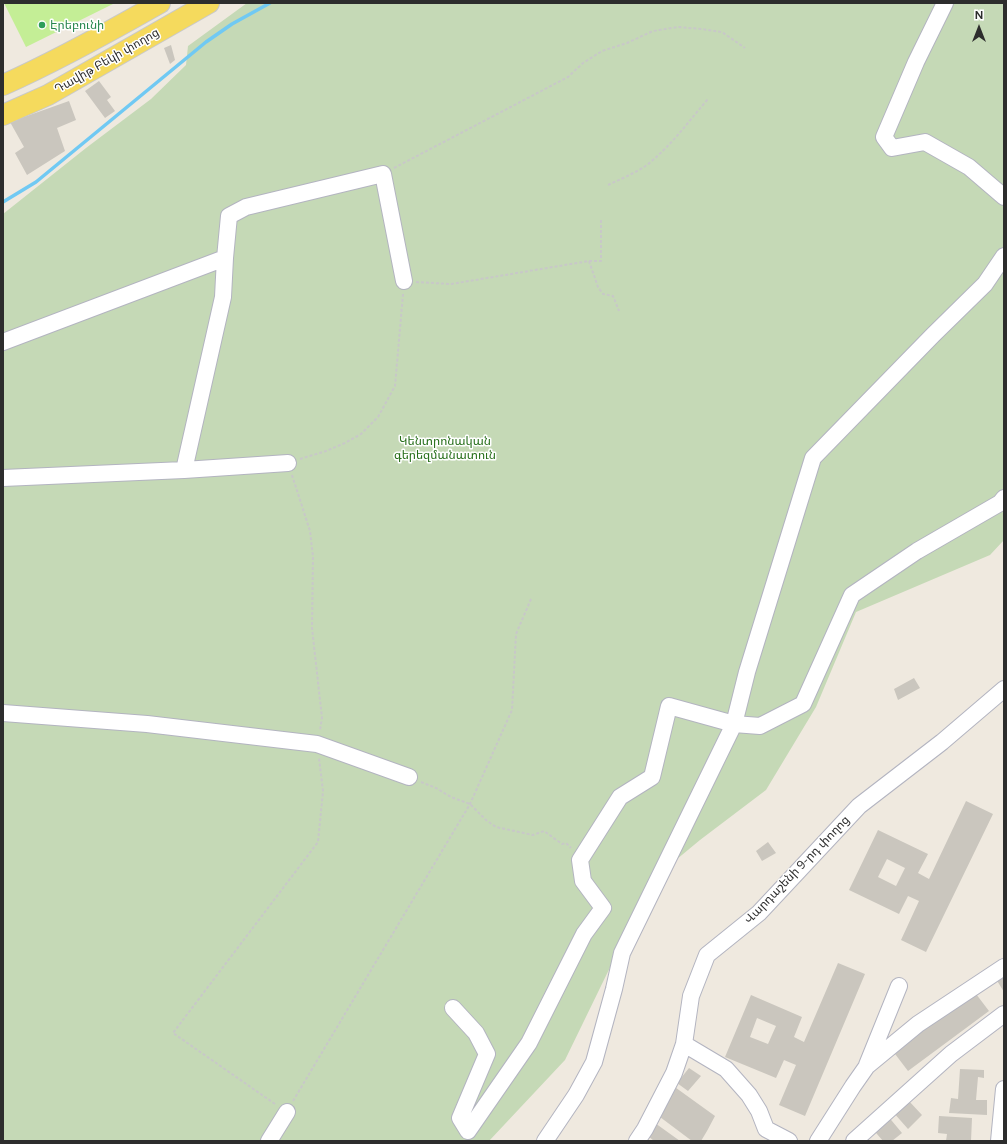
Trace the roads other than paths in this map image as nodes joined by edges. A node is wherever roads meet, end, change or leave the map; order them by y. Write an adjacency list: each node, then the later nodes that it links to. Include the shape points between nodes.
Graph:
1 (160, 3): 4 (main road, Դավիթ Բեկի փողոց, via 103,36)
2 (209, 3): 5 (main road, Դավիթ Բեկի փողոց, via 48,95)
3 (945, 3): 6 (street, via 884,137 892,148 925,142 969,167)
4 (3, 85)
5 (3, 115)
6 (1004, 197)
7 (1004, 256): 17 (street, via 985,284 813,458 747,672)
8 (225, 258): 9 (street, via 229,216 246,207 383,174); 10 (street); 12 (street, via 222,297)
9 (404, 280)
10 (3, 342)
11 (288, 463): 12 (street)
12 (184, 470): 13 (street)
13 (3, 478)
14 (1004, 498): 17 (street, via 1000,503 917,551 852,595 803,704 760,726)
15 (1004, 688): 23 (street, Վարդաշենի 9-րդ փողոց, via 942,742 859,806 759,912 707,955 691,996)
16 (3, 713): 18 (street, via 147,724 318,744)
17 (734, 724): 21 (street, via 669,706 652,777 620,797 580,860 583,881 603,908 584,934 528,1042 468,1131 460,1118 487,1054 476,1033); 29 (street, via 622,952 594,1062 576,1095)
18 (409, 777)
19 (1004, 967): 24 (street, via 918,1024)
20 (899, 986): 24 (street)
21 (453, 1008)
22 (1004, 1014): 33 (street, via 951,1054)
23 (684, 1044): 27 (street, via 726,1069 749,1095 759,1111); 30 (street, Վարդաշենի 9-րդ փողոց, via 674,1073)
24 (867, 1066): 32 (street)
25 (1004, 1089): 34 (street)
26 (287, 1112): 28 (street)
27 (764, 1135): 31 (street)
28 (269, 1141)
29 (545, 1141)
30 (637, 1141)
31 (789, 1141)
32 (818, 1141)
33 (854, 1141)
34 (999, 1141)

